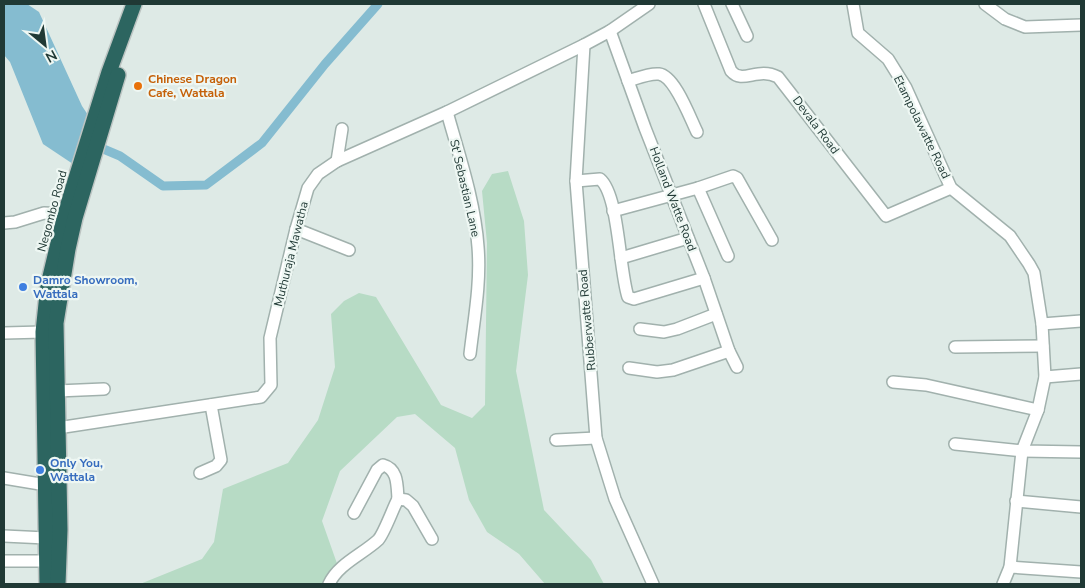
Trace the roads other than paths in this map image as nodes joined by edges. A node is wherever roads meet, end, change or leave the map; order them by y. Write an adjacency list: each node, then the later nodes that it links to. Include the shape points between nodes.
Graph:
1 (134, 4): 14 (highway, Negombo Road, via 109,72)
2 (145, 4): 14 (highway, Negombo Road)
3 (648, 4): 9 (street, Muthuraja Mawatha)
4 (704, 4): 21 (street, Devala Road, via 730,71 741,78 762,72 778,77 886,216)
5 (732, 4): 10 (street)
6 (853, 4): 21 (street, Etampolawatte Road, via 858,33 888,59 906,88)
7 (985, 4): 8 (street, via 1005,20 1025,27)
8 (1081, 25)
9 (610, 31): 11 (street, Muthuraja Mawatha); 12 (street, Holland Watte Road)
10 (747, 36)
11 (584, 45): 13 (street, Muthuraja Mawatha); 19 (street, Rubberwatte Road)
12 (628, 81): 16 (street, via 652,74 667,77); 22 (street, Holland Watte Road)
13 (448, 112): 17 (street, Muthuraja Mawatha); 42 (street, St' Sebastian Lane, via 474,216 478,247 479,276)
14 (100, 120): 18 (highway, Negombo Road)
15 (342, 129): 17 (street)
16 (697, 132)
17 (337, 162): 26 (street, Muthuraja Mawatha, via 318,174 308,188)
18 (81, 180): 24 (highway, Negombo Road); 49 (highway, Negombo Road, via 56,323)
19 (576, 181): 23 (street, via 603,181); 53 (street, Rubberwatte Road)
20 (698, 188): 22 (street); 28 (street, via 728,176 737,178); 30 (street)
21 (951, 188): 35 (street, Etampolawatte Road, via 1010,236 1029,264 1034,273)
22 (670, 195): 23 (street); 27 (street, Holland Watte Road)
23 (614, 211): 31 (street)
24 (65, 214): 25 (street, via 44,213); 37 (highway, Negombo Road, via 48,284)
25 (4, 223)
26 (296, 229): 29 (street); 50 (street, Muthuraja Mawatha, via 270,338 271,385 261,397)
27 (688, 238): 31 (street); 32 (street, Holland Watte Road)
28 (772, 240)
29 (349, 250)
30 (728, 256)
31 (621, 258): 32 (street, via 627,294 634,299)
32 (704, 278): 33 (street, Holland Watte Road)
33 (716, 314): 36 (street, via 664,332); 41 (street, Holland Watte Road)
34 (1081, 321): 35 (street)
35 (1042, 324): 40 (street, Etampolawatte Road)
36 (640, 329)
37 (43, 332): 38 (street); 52 (highway, Negombo Road)
38 (4, 333)
39 (955, 346): 40 (street)
40 (1043, 346): 46 (street, Etampolawatte Road)
41 (729, 351): 43 (street, Holland Watte Road); 44 (street, via 673,370 657,372)
42 (470, 354)
43 (737, 367)
44 (629, 368)
45 (1081, 374): 46 (street)
46 (1045, 378): 51 (street, Etampolawatte Road)
47 (893, 382): 51 (street, via 926,385)
48 (104, 389): 49 (street)
49 (57, 391): 52 (highway, Negombo Road)
50 (211, 405): 52 (street, Muthuraja Mawatha); 58 (street, via 221,460)
51 (1038, 410): 56 (street, Etampolawatte Road)
52 (51, 429): 60 (highway, Negombo Road); 73 (highway, Negombo Road, via 60,530)
53 (596, 438): 54 (street); 75 (street, Rubberwatte Road, via 615,499)
54 (556, 440)
55 (955, 444): 56 (street)
56 (1022, 451): 57 (street); 62 (street, Etampolawatte Road)
57 (1081, 452)
58 (200, 473)
59 (4, 478): 60 (street)
60 (46, 484): 66 (highway, Negombo Road)
61 (398, 499): 64 (street, via 394,472 390,466 383,465 377,470); 67 (street, via 413,506); 74 (street, via 379,539 349,562)
62 (1016, 501): 63 (street); 70 (street, Etampolawatte Road)
63 (1081, 507)
64 (354, 513)
65 (4, 536): 66 (street)
66 (46, 538): 69 (highway, Negombo Road)
67 (432, 539)
68 (4, 560): 69 (street)
69 (46, 560): 72 (highway, Negombo Road)
70 (1010, 567): 71 (street); 76 (street, Etampolawatte Road)
71 (1081, 572)
72 (47, 584)
73 (58, 584)
74 (329, 584)
75 (653, 584)
76 (1004, 584)

